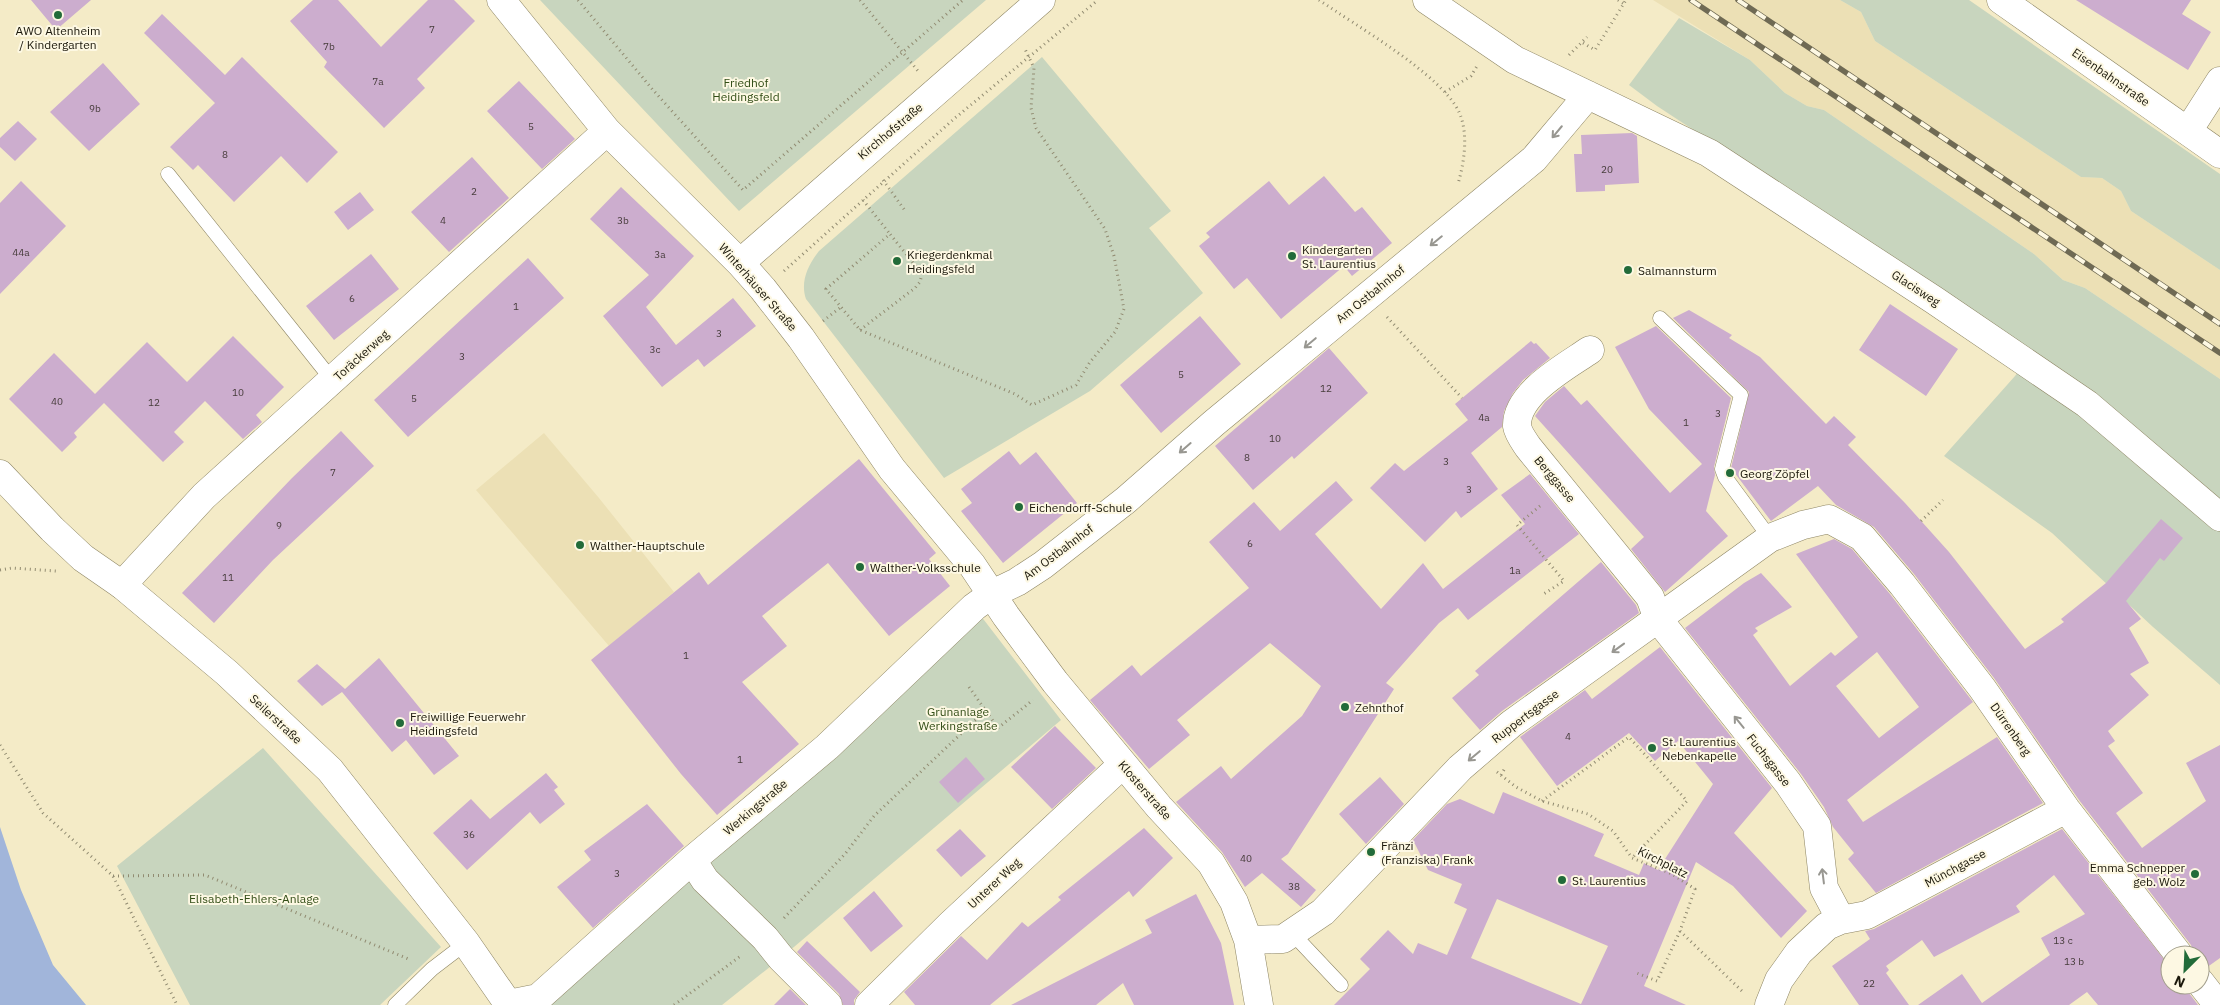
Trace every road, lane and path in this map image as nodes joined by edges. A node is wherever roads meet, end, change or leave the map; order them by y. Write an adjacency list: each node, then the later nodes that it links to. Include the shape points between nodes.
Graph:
1 (501, 0): 21 (street, Winterhäuser Straße)
2 (578, 0): 15 (path, via 743,190)
3 (860, 0): 15 (path)
4 (963, 0): 15 (path)
5 (1041, 0): 13 (street, Kirchhofstraße)
6 (1098, 0): 16 (path)
7 (1319, 0): 27 (path, via 1422,71 1452,100 1460,113 1464,137)
8 (1427, 0): 19 (street, via 1515,60)
9 (1618, 0): 12 (path)
10 (1626, 0): 12 (path)
11 (2001, 0): 22 (street, Eisenbahnstraße)
12 (1624, 4): 14 (path, via 1595,50)
13 (1012, 24): 16 (path); 18 (street, Kirchhofstraße)
14 (1583, 42)
15 (902, 52): 18 (path)
16 (1030, 57): 20 (path); 37 (path, via 1034,68 1031,108 1036,128 1105,230 1114,256 1124,309 1115,332 1076,385 1032,405 1015,394)
17 (2220, 81): 22 (street)
18 (935, 93): 20 (path); 24 (street, Kirchhofstraße)
19 (1588, 95): 33 (street, Am Ostbahnhof, one-way to 33, via 1534,159); 44 (street, Glacisweg, via 1709,153 1934,300 2087,404)
20 (955, 118): 26 (path)
21 (607, 131): 31 (street, Winterhäuser Straße); 39 (street, Toräckerweg)
22 (2188, 131): 23 (street, Eisenbahnstraße)
23 (2220, 154)
24 (859, 157): 26 (path); 31 (street, Kirchhofstraße)
25 (168, 174): 39 (lane)
26 (883, 181): 28 (path); 29 (path)
27 (1457, 186)
28 (863, 200): 30 (path); 32 (path)
29 (906, 212)
30 (890, 234): 34 (path, via 826,289); 37 (path, via 922,274 920,282)
31 (740, 263): 32 (street, Winterhäuser Straße)
32 (763, 289): 51 (street, Winterhäuser Straße, via 892,469)
33 (1367, 296): 40 (path); 51 (street, Am Ostbahnhof, one-way to 51, via 1126,500 1043,565)
34 (841, 307): 35 (path); 37 (path)
35 (833, 313)
36 (1660, 318): 47 (lane, via 1740,395 1722,468 1725,477)
37 (860, 330)
38 (1590, 350): 42 (street, Berggasse, via 1549,378 1524,403 1518,420 1517,428 1528,447)
39 (333, 381): 50 (street, Toräckerweg, via 204,496)
40 (1462, 398)
41 (0, 474): 48 (street, Seilerstraße)
42 (1562, 488): 52 (path, via 1517,525 1564,581); 53 (street, Berggasse, via 1650,597)
43 (1943, 500): 46 (path)
44 (2220, 517)
45 (1829, 519): 47 (street, Ruppertsgasse); 61 (street, Dürrenberg, via 1862,537 1902,584 1982,688)
46 (1921, 521)
47 (1770, 538): 53 (street, Ruppertsgasse)
48 (83, 558): 49 (path, via 60,571); 50 (street, Seilerstraße)
49 (0, 570)
50 (122, 586): 70 (street, Seilerstraße, via 227,673 330,770)
51 (992, 594): 54 (street, Klosterstraße); 63 (street, Werkingstraße, via 974,607 827,747)
52 (1542, 595)
53 (1658, 619): 65 (street, Fuchsgasse, one-way to 53, via 1824,888 1816,826 1788,783); 67 (street, Ruppertsgasse, one-way to 67, via 1511,724 1460,768 1323,912)
54 (1055, 682): 56 (path, via 998,728); 58 (street, Klosterstraße)
55 (969, 688): 56 (path)
56 (986, 710): 68 (path, via 874,816 845,854)
57 (0, 745): 64 (path, via 42,813)
58 (1123, 764): 69 (street, Klosterstraße, via 1211,863 1234,902); 82 (street, Unterer Weg, via 950,924)
59 (1494, 769): 60 (path, Kirchplatz, via 1516,787)
60 (1542, 801): 62 (path, Kirchplatz, via 1588,814 1613,830); 62 (path, via 1629,737 1687,801)
61 (2066, 809): 65 (street, Münchgasse, via 1867,915); 71 (street, Dürrenberg)
62 (1632, 858): 66 (path, Kirchplatz, via 1672,874 1695,889)
63 (692, 860): 68 (street, via 705,880); 79 (street, Werkingstraße, via 538,998)
64 (113, 876): 72 (path, via 205,875); 77 (path)
65 (1841, 920): 84 (street, Münchgasse, via 1827,926 1799,952 1779,980)
66 (1680, 931): 73 (path, via 1657,981); 75 (path)
67 (1292, 933): 69 (street, Ruppertsgasse, via 1283,939); 74 (lane)
68 (765, 938): 80 (path); 81 (street)
69 (1248, 940): 83 (street, Klosterstraße)
70 (466, 944): 72 (lane); 79 (street, Seilerstraße)
71 (2171, 945)
72 (432, 969): 78 (lane)
73 (1634, 972)
74 (1341, 985)
75 (1738, 987)
76 (2210, 995): 85 (street)
77 (177, 1005)
78 (395, 1005)
79 (508, 1005)
80 (674, 1005)
81 (828, 1005)
82 (869, 1005)
83 (1259, 1005)
84 (1769, 1005)
85 (2218, 1005)

